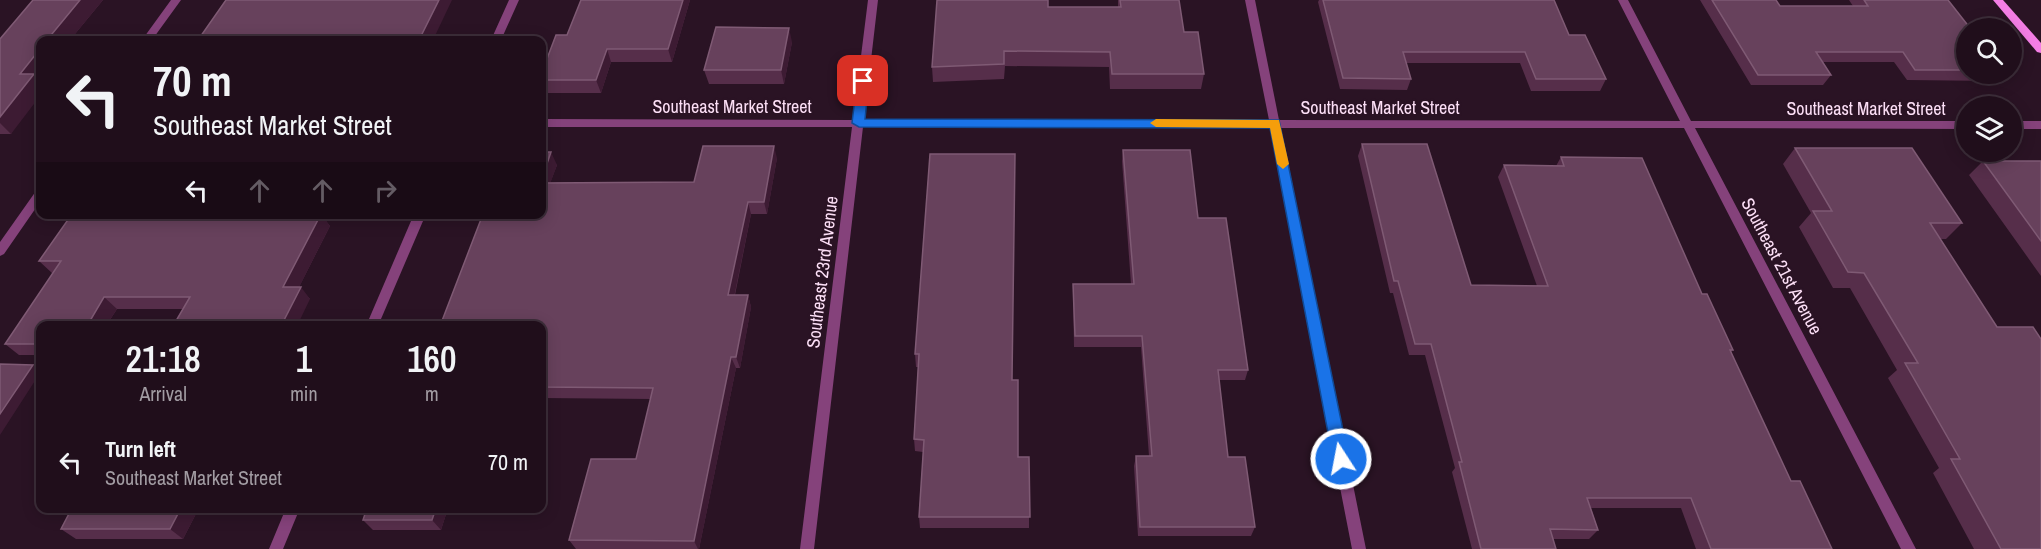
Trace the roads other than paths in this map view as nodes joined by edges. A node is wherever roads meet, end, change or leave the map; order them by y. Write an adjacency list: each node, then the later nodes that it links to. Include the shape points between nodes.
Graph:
1 (176, 0): 7 (street)
2 (514, 0): 8 (street)
3 (873, 0): 11 (street, Southeast 23rd Avenue)
4 (1250, 0): 12 (street)
5 (1623, 0): 13 (street, Southeast 21st Avenue)
6 (1998, 0): 9 (street)
7 (150, 36)
8 (498, 36)
9 (2041, 50)
10 (546, 123): 11 (street, Southeast Market Street)
11 (859, 123): 12 (street, Southeast Market Street); 23 (street, Southeast 23rd Avenue)
12 (1275, 123): 13 (street, Southeast Market Street); 24 (street)
13 (1688, 124): 14 (street, Southeast Market Street); 25 (street, Southeast 21st Avenue)
14 (1956, 124)
15 (2022, 125): 16 (street)
16 (2041, 125)
17 (36, 199): 19 (street)
18 (418, 219): 20 (street)
19 (2, 246)
20 (374, 321)
21 (291, 513): 22 (street)
22 (276, 549)
23 (807, 549)
24 (1359, 549)
25 (1910, 549)

